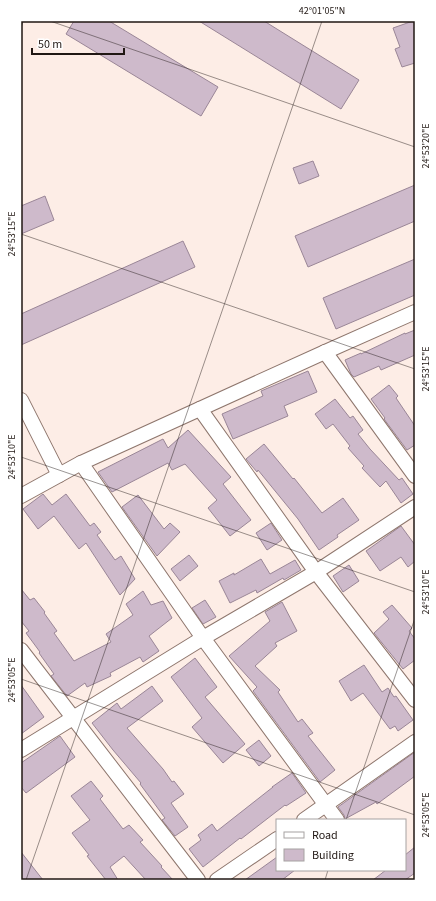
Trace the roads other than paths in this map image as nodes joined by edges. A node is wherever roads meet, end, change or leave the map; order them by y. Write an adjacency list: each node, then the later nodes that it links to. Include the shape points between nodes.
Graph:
1 (415, 312): 2 (street)
2 (325, 352): 4 (street); 7 (street)
3 (21, 400): 6 (street)
4 (200, 409): 5 (street); 10 (street)
5 (82, 463): 6 (street); 11 (street)
6 (59, 475): 8 (street)
7 (415, 476)
8 (21, 496)
9 (415, 507): 10 (street)
10 (316, 572): 11 (street); 13 (street)
11 (204, 638): 14 (street); 17 (street)
12 (21, 650): 14 (street)
13 (415, 700)
14 (73, 718): 16 (street); 21 (street)
15 (415, 742): 17 (street)
16 (21, 750)
17 (326, 805): 18 (street); 19 (street)
18 (305, 819)
19 (336, 819)
20 (276, 840): 22 (street)
21 (198, 880)
22 (217, 880)

